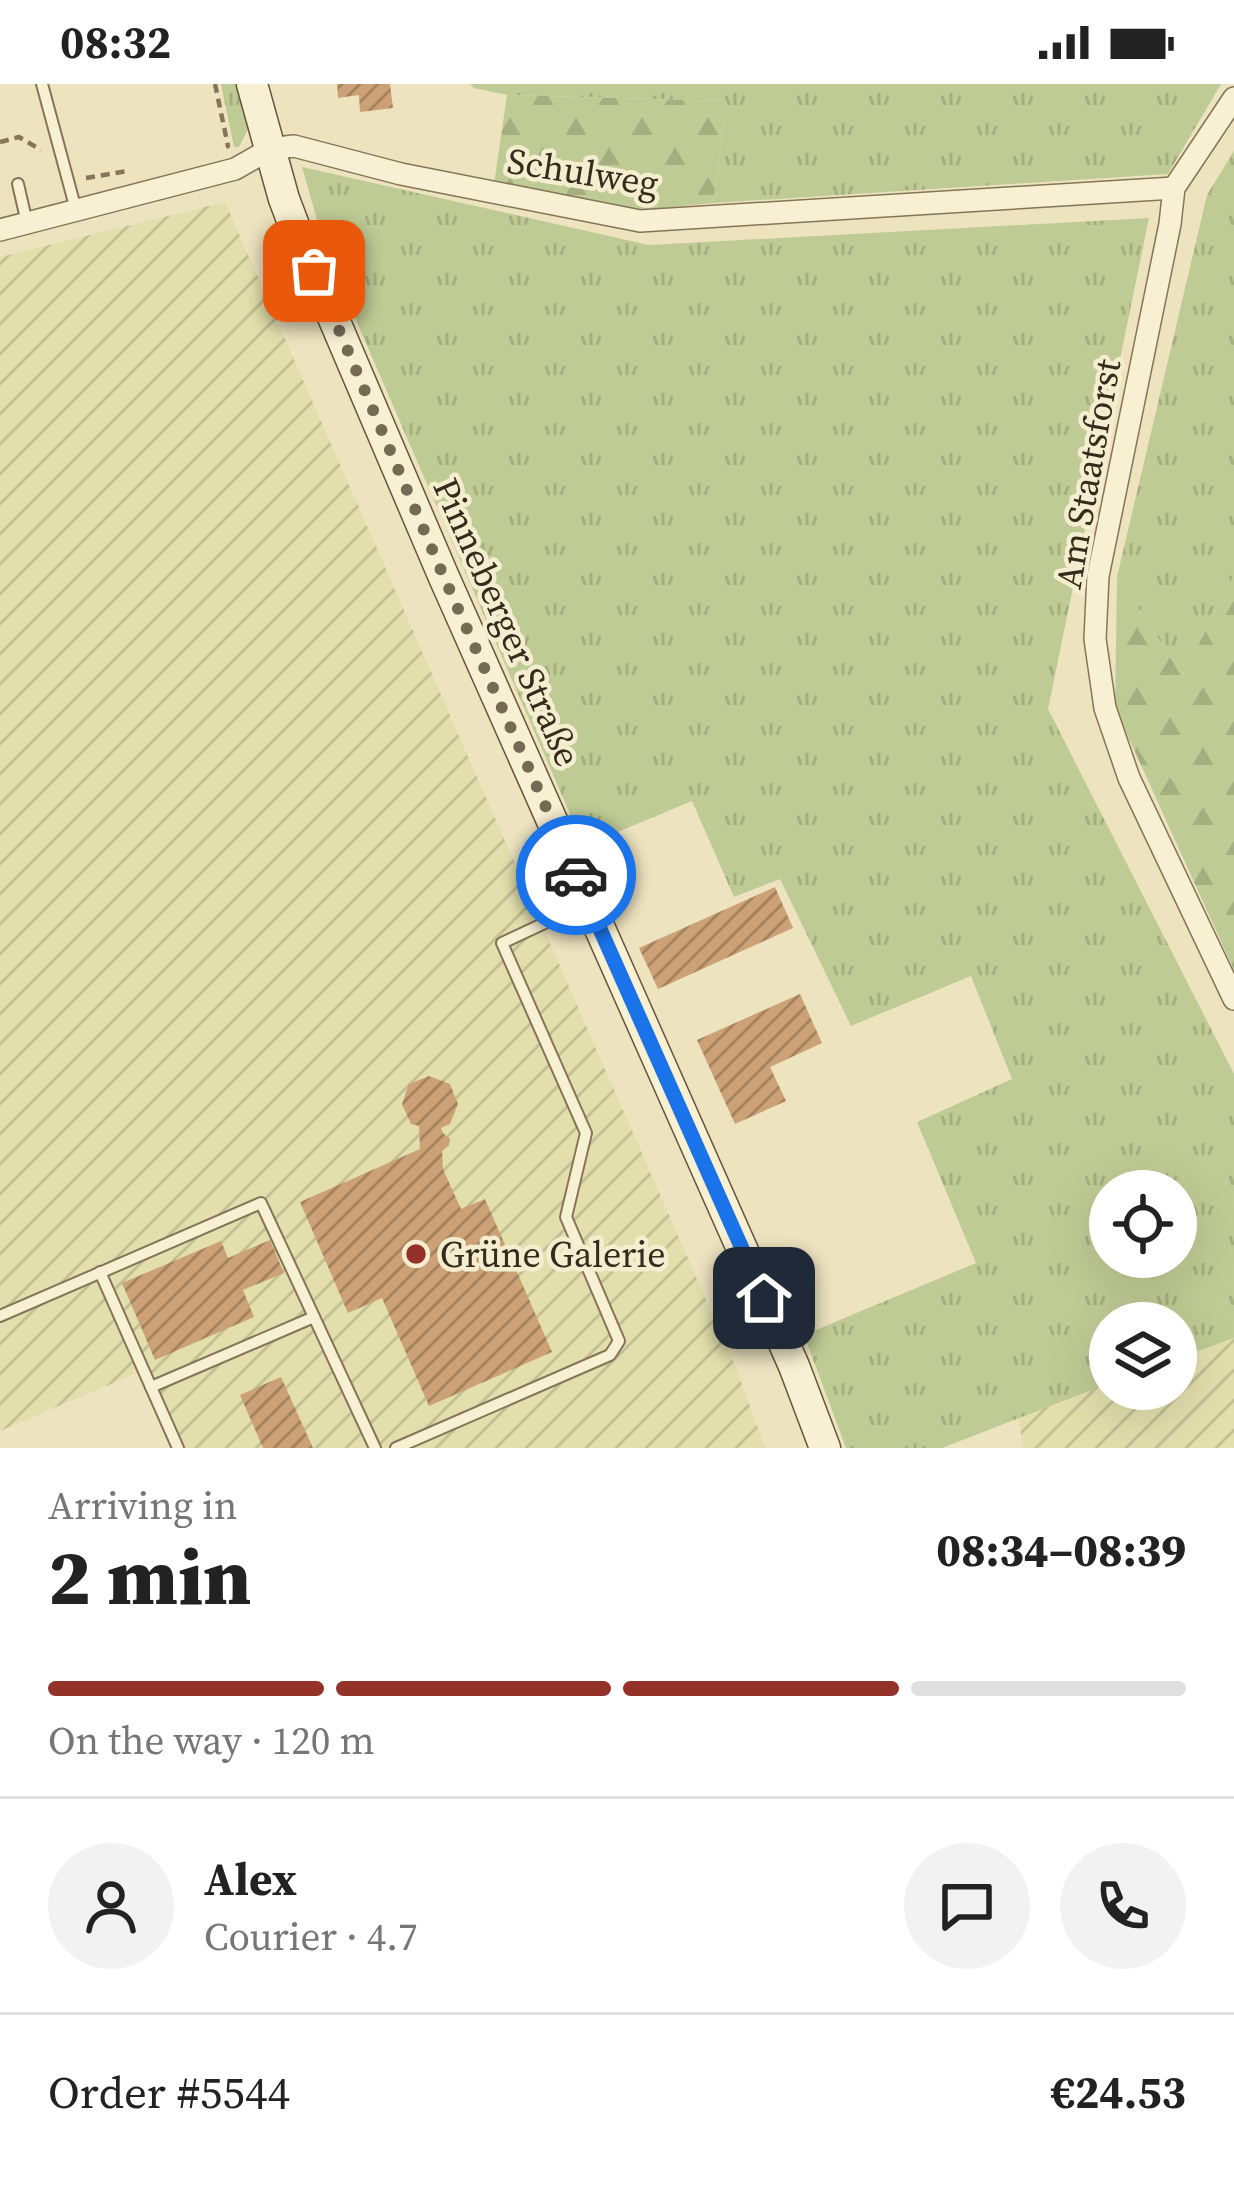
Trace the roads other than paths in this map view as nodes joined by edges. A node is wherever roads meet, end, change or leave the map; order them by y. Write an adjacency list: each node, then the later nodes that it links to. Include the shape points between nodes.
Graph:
1 (41, 84): 7 (lane)
2 (252, 84): 4 (main road, Pinneberger Straße)
3 (1234, 98): 6 (street, Am Staatsforst)
4 (270, 149): 6 (street, Schulweg, via 294,146 640,221); 7 (street, via 235,169); 10 (main road, Pinneberger Straße, via 295,228)
5 (18, 184): 8 (lane)
6 (1174, 188): 11 (street, Am Staatsforst, via 1098,576 1095,639 1106,709 1130,778)
7 (76, 210): 8 (street)
8 (27, 223): 9 (street)
9 (0, 230)
10 (588, 902): 18 (lane, via 502,943 586,1133 566,1217 619,1341 610,1355); 19 (main road, Pinneberger Straße)
11 (1234, 999)
12 (100, 1272): 13 (lane); 14 (lane, via 262,1203); 15 (lane)
13 (0, 1316)
14 (314, 1317): 15 (lane); 17 (lane)
15 (151, 1387): 16 (lane)
16 (178, 1448)
17 (375, 1448)
18 (396, 1448)
19 (825, 1448)

